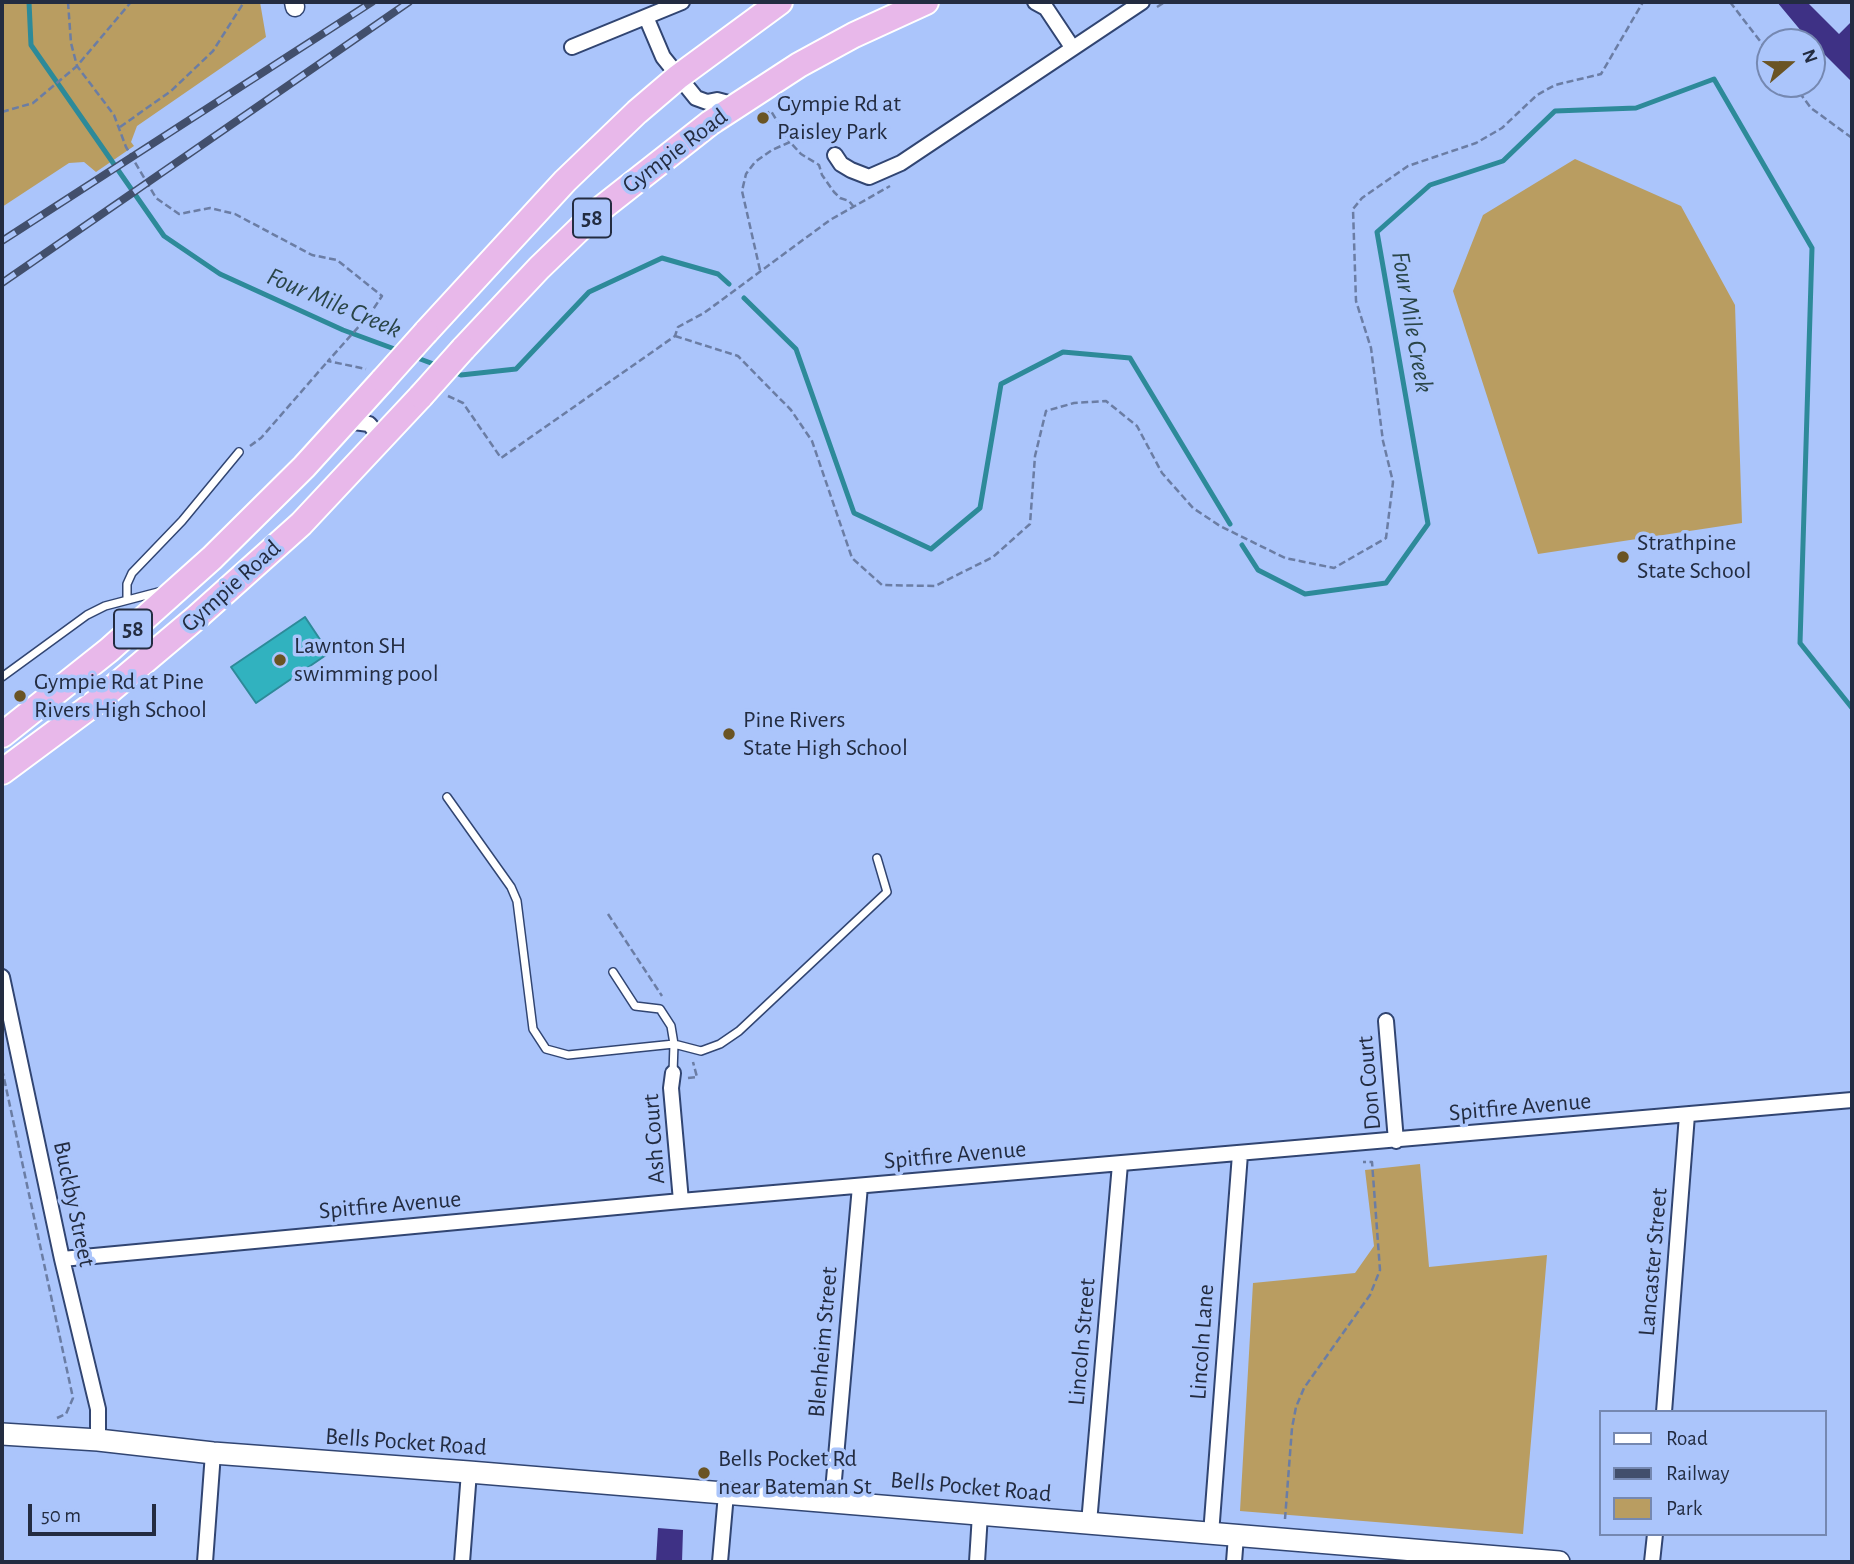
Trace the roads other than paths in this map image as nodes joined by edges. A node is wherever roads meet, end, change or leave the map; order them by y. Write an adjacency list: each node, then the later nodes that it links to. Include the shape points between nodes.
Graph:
1 (682, 2): 6 (street)
2 (780, 2): 9 (highway, Gympie Road / 58)
3 (926, 2): 10 (highway, Gympie Road / 58, via 832,47)
4 (1142, 2): 8 (street)
5 (1042, 4): 8 (street)
6 (646, 17): 7 (street); 9 (street, Gympie Road, via 659,49)
7 (572, 47)
8 (1072, 47): 11 (street, via 880,174 859,175)
9 (678, 77): 10 (street, Gympie Road, via 696,98 717,100); 12 (highway, Gympie Road / 58, bridge, via 565,181 426,332 375,375)
10 (747, 112): 13 (highway, Gympie Road / 58, bridge, via 657,163 598,211 463,349 430,395)
11 (835, 155)
12 (346, 421): 13 (street, via 369,424); 15 (highway, Gympie Road / 58, via 258,514)
13 (382, 439): 19 (highway, Gympie Road / 58, via 301,524 197,618)
14 (239, 453): 16 (lane, via 132,573)
15 (177, 590): 16 (lane, Gympie Road); 18 (highway, Gympie Road / 58)
16 (127, 599): 17 (lane, Gympie Road, via 87,615)
17 (2, 677)
18 (2, 735)
19 (2, 772)
20 (447, 797): 25 (lane, via 517,901 530,1017 546,1049 568,1055)
21 (877, 858): 25 (lane, via 887,892 739,1031 701,1051)
22 (613, 972): 25 (lane, via 635,1006 660,1009 671,1026)
23 (2, 977): 34 (street, Buckby Street)
24 (1386, 1021): 29 (street, Don Court)
25 (674, 1044): 26 (lane)
26 (673, 1073): 33 (street, Ash Court)
27 (1852, 1100): 28 (street, Spitfire Avenue)
28 (1687, 1115): 29 (street, Spitfire Avenue); 35 (street, Lancaster Street)
29 (1396, 1141): 30 (street, Spitfire Avenue)
30 (1240, 1154): 31 (street, Spitfire Avenue); 44 (street, Lincoln Lane)
31 (1120, 1164): 32 (street, Spitfire Avenue); 43 (street, Lincoln Street)
32 (860, 1186): 33 (street, Spitfire Avenue); 41 (street, Blenheim Street)
33 (681, 1201): 34 (street, Spitfire Avenue)
34 (62, 1259): 37 (street, Buckby Street, via 98,1409)
35 (1664, 1410)
36 (2, 1434): 37 (main road, Bells Pocket Road)
37 (98, 1440): 38 (main road, Bells Pocket Road)
38 (213, 1454): 39 (main road, Bells Pocket Road); 48 (street)
39 (469, 1472): 40 (main road, Bells Pocket Road); 49 (street)
40 (726, 1494): 41 (main road, Bells Pocket Road); 50 (street)
41 (832, 1502): 42 (main road, Bells Pocket Road)
42 (981, 1514): 43 (main road, Bells Pocket Road); 51 (street)
43 (1089, 1523): 44 (main road, Bells Pocket Road)
44 (1211, 1534): 45 (main road, Bells Pocket Road)
45 (1236, 1536): 47 (main road, Bells Pocket Road); 52 (street)
46 (1654, 1536): 54 (street)
47 (1486, 1559): 53 (main road, Bells Pocket Road)
48 (205, 1562)
49 (462, 1562)
50 (720, 1562)
51 (977, 1562)
52 (1234, 1562)
53 (1559, 1562)
54 (1652, 1562)

